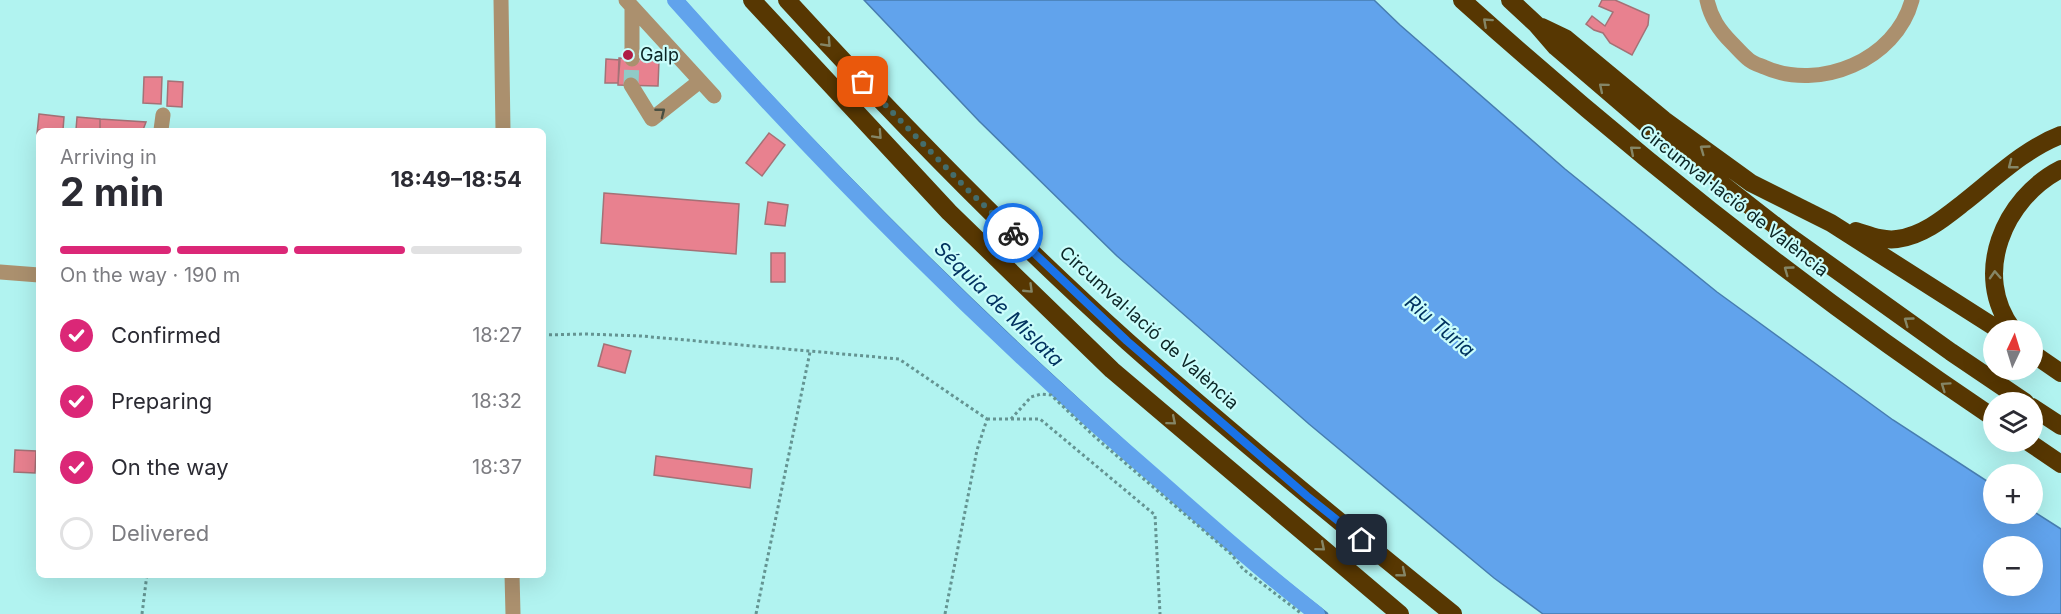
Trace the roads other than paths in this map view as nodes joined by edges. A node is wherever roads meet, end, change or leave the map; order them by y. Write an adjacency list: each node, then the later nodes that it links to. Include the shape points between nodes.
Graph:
1 (501, 0): 14 (street)
2 (752, 0): 32 (highway, one-way to 32, via 950,212 1112,370)
3 (787, 0): 33 (highway, Circumval·lació de València, one-way to 33, via 969,191 1127,341 1307,496)
4 (1462, 0): 25 (highway, Circumval·lació de València, one-way to 4, via 1766,254 1635,151)
5 (1510, 0): 9 (highway, Circumval·lació de València)
6 (1707, 0): 7 (street, via 1718,28 1749,60 1793,76 1815,76 1840,71 1882,48 1896,32)
7 (1912, 0)
8 (629, 3): 10 (street); 11 (street)
9 (1537, 25): 17 (highway, one-way to 9, via 1751,183 1664,120 1565,38); 24 (highway, Circumval·lació de València, one-way to 9, via 1786,234 1654,131 1556,47)
10 (632, 59)
11 (700, 81): 12 (street, one-way to 11, via 652,118); 13 (street)
12 (631, 85)
13 (714, 96)
14 (503, 128)
15 (2061, 135): 17 (highway, one-way to 17, via 2029,152 1942,220 1917,234 1876,238)
16 (2061, 169): 21 (highway, one-way to 16, via 1993,274 2004,225 2035,187)
17 (1831, 223): 20 (highway)
18 (0, 272): 19 (street)
19 (36, 275)
20 (1984, 320)
21 (2006, 320)
22 (2043, 361): 23 (highway)
23 (2061, 373)
24 (2010, 392)
25 (1983, 411)
26 (2043, 414): 27 (highway)
27 (2061, 426)
28 (2043, 452): 29 (highway)
29 (2061, 464)
30 (512, 578): 31 (street)
31 (513, 614)
32 (1400, 614)
33 (1453, 614)

